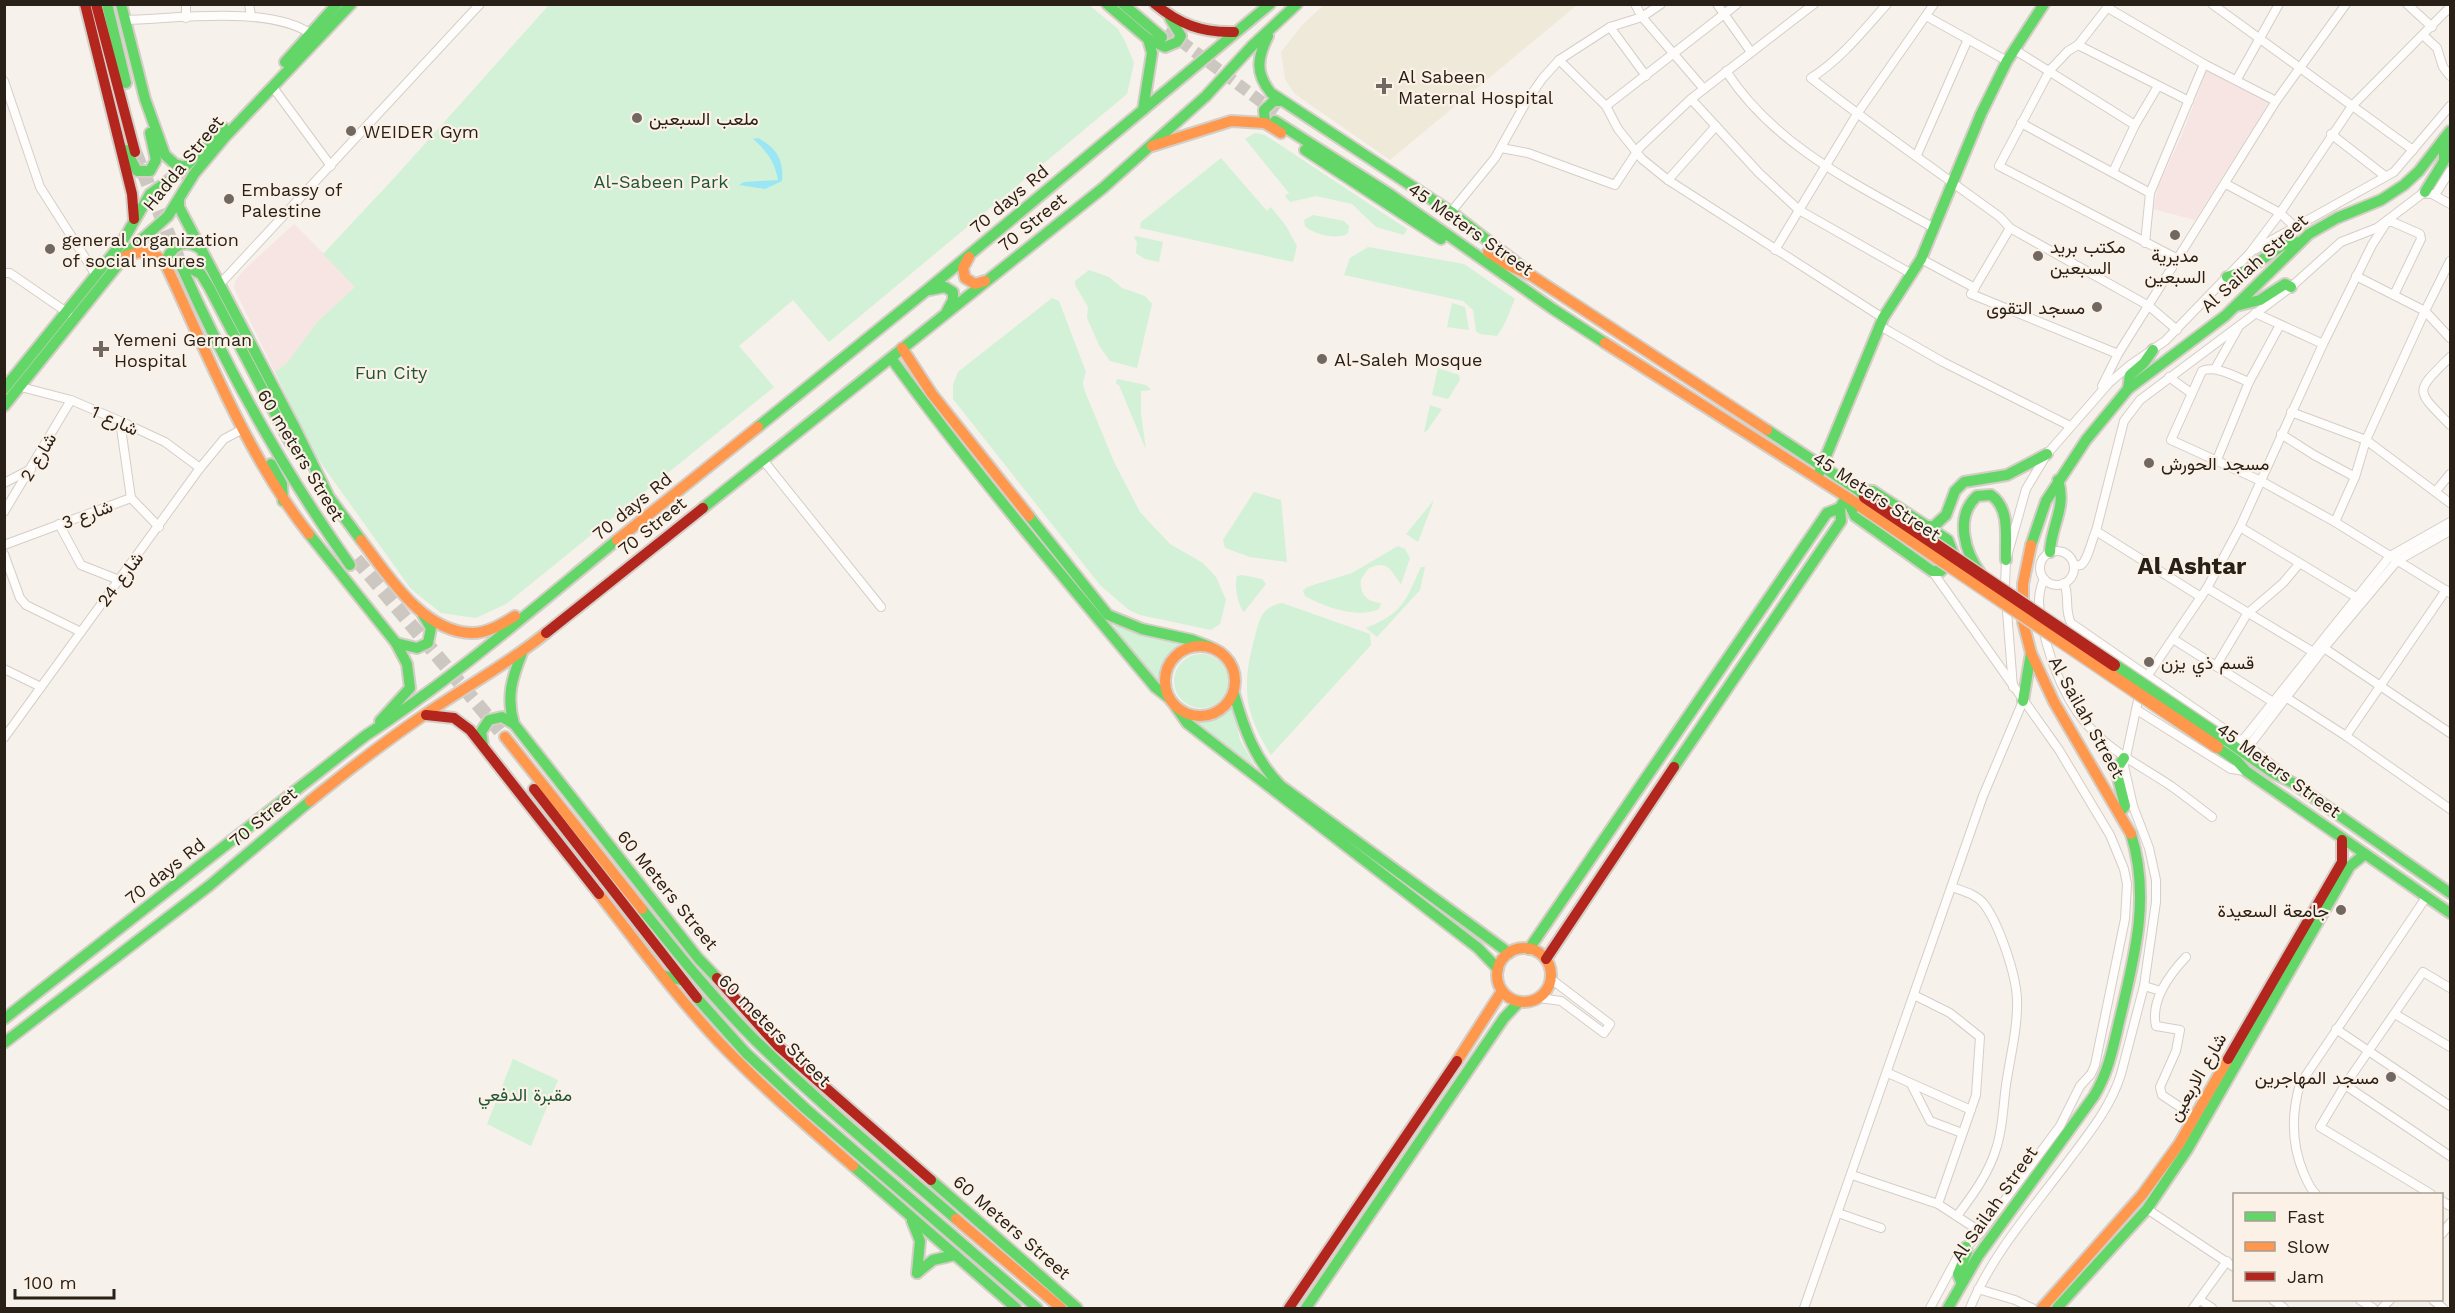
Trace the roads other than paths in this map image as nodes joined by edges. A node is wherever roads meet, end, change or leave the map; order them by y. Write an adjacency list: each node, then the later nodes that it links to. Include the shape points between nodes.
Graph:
1 (85, 4): 78 (main road)
2 (96, 4): 3 (main road, via 139,151)
3 (107, 4)
4 (121, 4): 36 (main road)
5 (186, 4): 35 (street)
6 (249, 4): 32 (street)
7 (338, 4): 41 (main road, Hadda Street)
8 (351, 4): 59 (main road, Hadda Street)
9 (480, 4): 84 (street)
10 (1107, 4): 43 (main road)
11 (1123, 4): 12 (main road, via 1164,34)
12 (1135, 4)
13 (1155, 4): 31 (main road)
14 (1270, 4): 40 (main road, 70 days Rd)
15 (1297, 4): 37 (main road, 70 Street)
16 (1635, 4): 33 (street)
17 (1661, 4): 33 (street)
18 (1717, 4): 30 (street)
19 (1737, 4): 30 (street)
20 (1814, 4): 47 (street)
21 (1887, 4): 71 (street, via 1850,46 1811,78)
22 (1934, 4): 34 (street)
23 (2044, 4): 49 (main road)
24 (2279, 4): 45 (street)
25 (2346, 4): 52 (street)
26 (2407, 4): 39 (street)
27 (2109, 6): 46 (street); 51 (street)
28 (2217, 6): 45 (street)
29 (2451, 7): 39 (street)
30 (1724, 14): 47 (street); 48 (street)
31 (1167, 15): 40 (main road, via 1204,33); 43 (main road, via 1179,30 1177,42 1165,47)
32 (251, 16): 35 (street); 41 (street, via 278,20)
33 (1642, 16): 38 (street); 48 (street)
34 (1926, 16): 44 (street); 71 (street)
35 (186, 18): 36 (street)
36 (125, 20): 62 (main road)
37 (1274, 25): 64 (main road, via 1260,53 1258,71 1262,83); 79 (main road, 70 Street, via 1206,96)
38 (1610, 27): 50 (street); 55 (street)
39 (2432, 27): 42 (street)
40 (1234, 32): 70 (main road, 70 days Rd)
41 (311, 34): 85 (main road, Hadda Street)
42 (2423, 35): 56 (street, via 2437,48 2443,68); 68 (street)
43 (1148, 39): 70 (main road, via 1152,52)
44 (1968, 39): 49 (street); 83 (street)
45 (2260, 39): 52 (street); 57 (street)
46 (2078, 45): 53 (street); 60 (street)
47 (1751, 52): 54 (street)
48 (1675, 53): 55 (street); 61 (street)
49 (2011, 55): 53 (street); 91 (main road)
50 (1559, 60): 67 (street); 80 (street, via 1542,78)
51 (2204, 64): 57 (street); 65 (street)
52 (2300, 67): 66 (street); 68 (street)
53 (2050, 70): 73 (street); 74 (street)
54 (1726, 71): 61 (street); 86 (street, via 1763,118)
55 (1646, 75): 67 (street)
56 (2451, 76)
57 (2237, 80): 66 (street)
58 (4, 81): 121 (street, via 40,188)
59 (272, 86): 84 (street); 95 (main road, Hadda Street, via 194,174)
60 (2158, 86): 65 (street); 74 (street)
61 (1704, 89): 63 (street)
62 (145, 99): 78 (main road, via 145,115 156,154 153,168 146,173 137,171); 85 (main road, via 165,155)
63 (1691, 99): 75 (street); 82 (street)
64 (1281, 101): 72 (main road, via 1274,101 1264,110); 98 (main road)
65 (2189, 101): 93 (street)
66 (2276, 101): 92 (street)
67 (1606, 106): 82 (street)
68 (2352, 106): 76 (street); 81 (street)
69 (2451, 106): 81 (street)
70 (1143, 110): 112 (main road, 70 days Rd)
71 (1857, 114): 83 (street); 86 (street)
72 (1273, 120): 79 (main road, via 1231,121); 122 (main road, 45 Meters Street); 171 (main road, 45 Meters Street, via 1490,273 1516,283)
73 (2021, 123): 88 (street); 107 (street, via 1999,166)
74 (2135, 125): 88 (street)
75 (1716, 126): 90 (street); 97 (street)
76 (2331, 134): 89 (street); 99 (street)
77 (2447, 135): 94 (main road, via 2445,164); 106 (main road, Al Sailah Street, via 2419,171 2397,190 2322,225)
78 (119, 139): 101 (main road)
79 (1150, 146): 125 (main road, 70 Street)
80 (1501, 148): 82 (street, via 1528,153 1615,184); 98 (street)
81 (2413, 150): 89 (street)
82 (1636, 152): 90 (street)
83 (1917, 155): 91 (street)
84 (330, 166): 126 (street)
85 (185, 167): 101 (main road, Hadda Street, via 150,194)
86 (1826, 167): 97 (street); 103 (street)
87 (2451, 171): 94 (street)
88 (2114, 172): 93 (street)
89 (2385, 176): 102 (street)
90 (1668, 180): 110 (street)
91 (1953, 183): 103 (main road); 104 (street)
92 (2226, 184): 99 (street); 115 (street)
93 (2150, 193): 107 (street)
94 (2430, 194): 96 (street); 100 (street)
95 (179, 201): 109 (main road); 113 (main road, Hadda Street)
96 (2451, 204)
97 (1799, 210): 110 (street); 120 (street)
98 (1451, 212): 122 (main road)
99 (2280, 213): 102 (street); 111 (street)
100 (2388, 220): 105 (street, via 2373,231); 108 (street); 130 (street, via 2420,234 2421,239)
101 (134, 222): 121 (main road, Hadda Street)
102 (2294, 226): 111 (street)
103 (1934, 228): 114 (main road)
104 (2010, 228): 128 (street); 131 (street)
105 (2356, 236): 108 (street); 127 (street, via 2338,244)
106 (2299, 242): 124 (main road, via 2283,245 2247,270); 132 (main road, Al Sailah Street)
107 (2145, 243): 115 (street)
108 (2372, 245): 123 (street)
109 (201, 249): 117 (main road, via 188,242 179,243); 126 (main road)
110 (1775, 250): 137 (street)
111 (2250, 253): 124 (street)
112 (971, 254): 125 (main road, via 963,268 965,278 975,284); 129 (main road, 70 days Rd)
113 (124, 257): 117 (main road, via 146,250); 151 (main road, Hadda Street)
114 (1921, 259): 120 (main road); 128 (street)
115 (2178, 259): 131 (street)
116 (2451, 261): 133 (street)
117 (165, 263): 162 (main road)
118 (185, 266): 166 (main road, via 201,274 290,442); 180 (main road, via 186,293 282,484); 197 (main road, 60 meters Street, via 296,473)
119 (4, 273): 134 (street, via 10,273)
120 (1910, 273): 137 (main road)
121 (96, 275): 134 (main road, Hadda Street)
122 (1532, 276): 171 (main road, 45 Meters Street)
123 (2356, 276): 130 (street); 142 (street)
124 (2227, 277): 140 (street)
125 (986, 281): 136 (main road, 70 Street)
126 (220, 284): 166 (main road)
127 (2291, 287): 132 (main road, via 2283,285 2260,300); 135 (street)
128 (1975, 288): 145 (street, via 1971,294)
129 (927, 290): 136 (main road, via 945,287 952,292 953,300); 210 (main road, 70 days Rd)
130 (2394, 294): 133 (street)
131 (2149, 306): 140 (street); 145 (street)
132 (2236, 306): 153 (main road, Al Sailah Street)
133 (2425, 311): 141 (street); 164 (street)
134 (68, 313): 152 (main road, Hadda Street)
135 (2255, 313): 138 (street); 139 (street)
136 (945, 314): 143 (main road, 70 Street)
137 (1882, 322): 161 (street, via 1943,362); 171 (main road)
138 (2240, 324): 148 (street); 149 (street)
139 (2280, 325): 142 (street); 150 (street)
140 (2176, 330): 144 (street)
141 (2451, 338)
142 (2323, 345): 158 (street)
143 (902, 348): 147 (main road, 70 Street); 201 (main road, via 932,394)
144 (2153, 350): 153 (main road, via 2130,375); 154 (street)
145 (2118, 354): 154 (street)
146 (2451, 357): 160 (street, via 2424,382 2421,390 2424,399)
147 (891, 358): 167 (main road, 70 Street); 201 (main road, via 922,402)
148 (2215, 369): 150 (street); 155 (street, via 2202,371)
149 (2169, 377): 155 (street); 190 (street, via 2140,400 2124,422)
150 (2249, 382): 168 (street)
151 (21, 387): 156 (street, شارع 1); 157 (main road, Hadda Street)
152 (4, 389)
153 (2128, 389): 174 (main road, Al Sailah Street)
154 (2099, 393): 161 (street)
155 (2191, 393): 168 (street, via 2171,440)
156 (72, 400): 159 (street, شارع 1); 169 (street, شارع 2)
157 (4, 406)
158 (2291, 412): 163 (street); 164 (street)
159 (120, 421): 170 (street, شارع 1, via 165,442); 178 (street)
160 (2451, 425)
161 (2070, 426): 165 (street)
162 (243, 429): 170 (street, شارع 24, via 224,438); 180 (main road)
163 (2281, 434): 173 (street); 175 (street)
164 (2366, 440): 173 (street); 177 (street)
165 (2047, 454): 187 (main road, via 2007,475 1964,482 1946,514 1933,527); 196 (street, via 2026,489)
166 (309, 460): 212 (main road, via 341,515)
167 (763, 460): 211 (street); 221 (main road, 70 Street)
168 (2216, 462): 175 (street)
169 (32, 468): 176 (street); 183 (street, شارع 2)
170 (200, 468): 188 (street, شارع 24)
171 (1820, 472): 179 (main road, 45 Meters Street); 181 (main road, 45 Meters Street)
172 (2451, 474): 177 (street)
173 (2355, 477): 184 (street)
174 (2058, 480): 193 (main road, via 2064,502 2051,534); 222 (main road, Al Sailah Street, via 2037,523 2025,572 2022,605)
175 (2261, 482): 184 (street); 189 (street)
176 (4, 483)
177 (2436, 491): 182 (street)
178 (131, 498): 186 (street, شارع 3); 188 (street, شارع 3)
179 (1861, 498): 181 (main road, 45 Meters Street); 187 (main road, via 1873,491); 202 (main road, 45 Meters Street, bridge); 242 (main road, 45 Meters Street, bridge)
180 (283, 501): 217 (main road)
181 (1843, 502): 200 (main road, via 1855,516); 263 (main road, via 1827,513); 266 (main road, via 1840,521)
182 (2451, 503)
183 (4, 512)
184 (2335, 522): 195 (street)
185 (2451, 522): 195 (street)
186 (59, 524): 192 (street, شارع 3); 204 (street, via 81,565)
187 (1928, 526): 200 (main road, via 1948,540 1954,555 1941,571)
188 (159, 527): 204 (street, شارع 24)
189 (2240, 527): 198 (street); 206 (street)
190 (2096, 531): 199 (street, via 2084,563); 208 (street)
191 (2451, 531): 195 (street)
192 (4, 545)
193 (2050, 552): 199 (street, via 2066,553); 203 (street, via 2041,561)
194 (4, 554): 215 (street, via 26,605)
195 (2393, 558): 207 (street); 209 (street); 219 (street)
196 (2006, 560): 202 (main road, bridge, via 2004,508 1991,495 1977,496 1968,506 1965,543 1969,558); 228 (street)
197 (353, 562)
198 (2299, 564): 209 (street); 213 (street)
199 (2074, 566): 205 (street, via 2072,576)
200 (1932, 571): 228 (street)
201 (1069, 574): 214 (main road)
202 (1986, 579): 242 (main road, 45 Meters Street, bridge)
203 (2044, 579): 205 (street, via 2052,584); 245 (street, via 2038,602 2053,668 2094,733)
204 (119, 580): 215 (street, شارع 24)
205 (2064, 583): 225 (street, via 2071,622)
206 (2207, 588): 208 (street); 213 (street)
207 (2448, 591): 227 (street)
208 (2201, 597): 216 (street)
209 (2356, 597): 220 (street)
210 (542, 602): 212 (main road, via 493,628 472,633 448,627); 238 (main road, 70 days Rd)
211 (881, 607)
212 (423, 614): 217 (main road, via 432,633 428,643 417,648)
213 (2247, 614): 220 (street); 223 (street)
214 (1104, 618): 218 (main road); 233 (main road, via 1155,687)
215 (81, 632): 226 (street, شارع 24)
216 (2173, 639): 223 (street); 225 (street)
217 (396, 643): 238 (main road, via 411,673 410,688)
218 (1209, 647): 229 (main road, via 1232,665); 233 (main road, via 1191,647 1173,658 1165,678)
219 (2324, 648): 227 (street); 230 (street)
220 (2313, 652): 232 (street)
221 (522, 653): 235 (main road, 70 Street); 236 (main road, 60 Meters Street, via 508,690)
222 (2031, 653): 231 (main road); 250 (main road, Al Sailah Street, via 2054,702)
223 (2216, 666): 232 (street)
224 (4, 669): 226 (street)
225 (2148, 675): 234 (street); 241 (street)
226 (41, 687): 240 (street, شارع 24)
227 (2380, 687): 237 (street); 239 (street)
228 (2013, 688): 231 (street)
229 (1234, 694): 233 (main road, via 1219,712 1209,716 1186,714); 247 (main road)
230 (2287, 698): 239 (street); 244 (street)
231 (2023, 701): 259 (street, via 1983,796); 302 (street, via 2059,750 2110,835 2127,884 2125,918 2091,1074 2080,1086 2060,1126)
232 (2273, 702): 241 (street)
233 (1173, 703): 247 (main road, via 1187,723)
234 (2137, 710): 245 (street); 246 (street, via 2231,769)
235 (424, 715): 243 (main road, via 456,718); 255 (main road, 70 Street, via 353,766)
236 (514, 724): 243 (main road, via 502,717 489,720 481,732); 293 (main road, 60 Meters Street, via 670,924 747,1014)
237 (2451, 733)
238 (365, 736): 253 (main road, 70 days Rd)
239 (2346, 736): 249 (street)
240 (4, 738)
241 (2242, 741): 244 (street)
242 (2221, 743): 246 (main road, 45 Meters Street); 248 (main road, 45 Meters Street)
243 (483, 745): 268 (main road)
244 (2249, 746): 248 (street)
245 (2124, 758): 250 (main road, via 2116,770 2125,806); 251 (street); 271 (street, via 2133,806 2145,834 2156,880)
246 (2246, 771): 252 (main road, 45 Meters Street)
247 (1261, 775): 264 (main road); 267 (main road, via 1478,948)
248 (2293, 783): 260 (main road, 45 Meters Street)
249 (2451, 809)
250 (2120, 812): 309 (main road, Al Sailah Street, via 2139,860 2141,914 2132,974 2105,1077)
251 (2212, 817)
252 (2342, 840): 254 (main road, 45 Meters Street); 256 (main road, شارع الاربعين)
253 (225, 848): 255 (main road, via 225,860); 257 (main road, 70 days Rd)
254 (2365, 854): 256 (main road, شارع الاربعين); 261 (main road, 45 Meters Street)
255 (237, 863): 258 (main road, 70 Street)
256 (2346, 864): 289 (main road, شارع الاربعين); 298 (main road, شارع الاربعين, via 2187,1150)
257 (196, 870): 258 (main road, via 208,873); 279 (main road, 70 days Rd)
258 (209, 886): 281 (main road, 70 Street)
259 (1952, 887): 275 (street); 300 (street, via 1983,903 2004,950 2017,998 2016,1027 1996,1149 1973,1196)
260 (2451, 892)
261 (2427, 896): 262 (main road, 45 Meters Street); 280 (street)
262 (2451, 913)
263 (1529, 948): 264 (main road); 266 (main road)
264 (1509, 953): 267 (main road)
265 (2186, 957): 274 (street, via 2170,973)
266 (1546, 959): 269 (main road)
267 (1498, 969): 273 (main road)
268 (662, 975): 270 (main road); 297 (main road, via 757,1081)
269 (1551, 979): 276 (main road); 276 (street, via 1610,1024 1604,1033 1561,1001)
270 (684, 981): 293 (main road, 60 meters Street, via 501,740 710,992 786,1071); 297 (main road, 60 meters Street, via 765,1072)
271 (2144, 986): 274 (street); 310 (street, via 2118,1084 2102,1115)
272 (2451, 988): 278 (street, via 2423,972)
273 (1502, 991): 277 (main road); 305 (main road)
274 (2161, 991): 289 (street, via 2156,1026 2180,1030 2176,1051 2160,1087 2162,1095)
275 (1914, 995): 284 (street); 288 (street, via 1950,1013 1980,1037 1976,1095)
276 (1540, 998): 277 (main road)
277 (1519, 1002): 307 (main road, via 1504,1018)
278 (2395, 1014): 282 (street); 283 (street)
279 (4, 1019)
280 (2336, 1029): 283 (street); 294 (street, via 2300,1084 2292,1123 2297,1158)
281 (4, 1043)
282 (2451, 1047)
283 (2369, 1051): 286 (street); 287 (street)
284 (1887, 1073): 285 (street); 292 (street)
285 (1911, 1084): 288 (street); 290 (street, via 1930,1121)
286 (2345, 1085): 291 (street); 295 (street, via 2320,1128)
287 (2451, 1106)
288 (1971, 1110): 290 (street)
289 (2194, 1117): 323 (main road, شارع الاربعين, via 2142,1195)
290 (1962, 1133): 296 (street)
291 (2451, 1156)
292 (1852, 1175): 296 (street); 299 (street)
293 (926, 1185): 297 (main road); 314 (main road, 60 meters Street); 315 (main road, 60 Meters Street)
294 (2315, 1193)
295 (2429, 1193)
296 (1938, 1204): 300 (street)
297 (909, 1207): 304 (main road); 304 (main road, via 920,1241 917,1273 933,1260); 313 (main road, 60 meters Street)
298 (2147, 1209): 306 (street); 324 (main road, شارع الاربعين)
299 (1838, 1214): 301 (street); 318 (street)
300 (1957, 1216): 302 (street)
301 (1881, 1228)
302 (1981, 1232): 303 (street)
303 (1966, 1247): 309 (main road, via 1959,1274); 319 (street)
304 (955, 1255): 312 (main road)
305 (1323, 1260): 307 (main road); 316 (main road)
306 (2227, 1261): 308 (street); 311 (street)
307 (1337, 1263): 317 (main road)
308 (2233, 1266)
309 (1961, 1282): 320 (main road, Al Sailah Street)
310 (1978, 1289): 321 (street); 322 (street)
311 (2200, 1300): 325 (street); 326 (street)
312 (1016, 1308)
313 (1037, 1308)
314 (1061, 1308)
315 (1077, 1308)
316 (1289, 1308)
317 (1306, 1308)
318 (1804, 1308)
319 (1930, 1308)
320 (1947, 1308)
321 (1970, 1308)
322 (2032, 1308)
323 (2042, 1308)
324 (2056, 1308)
325 (2193, 1308)
326 (2212, 1308)

